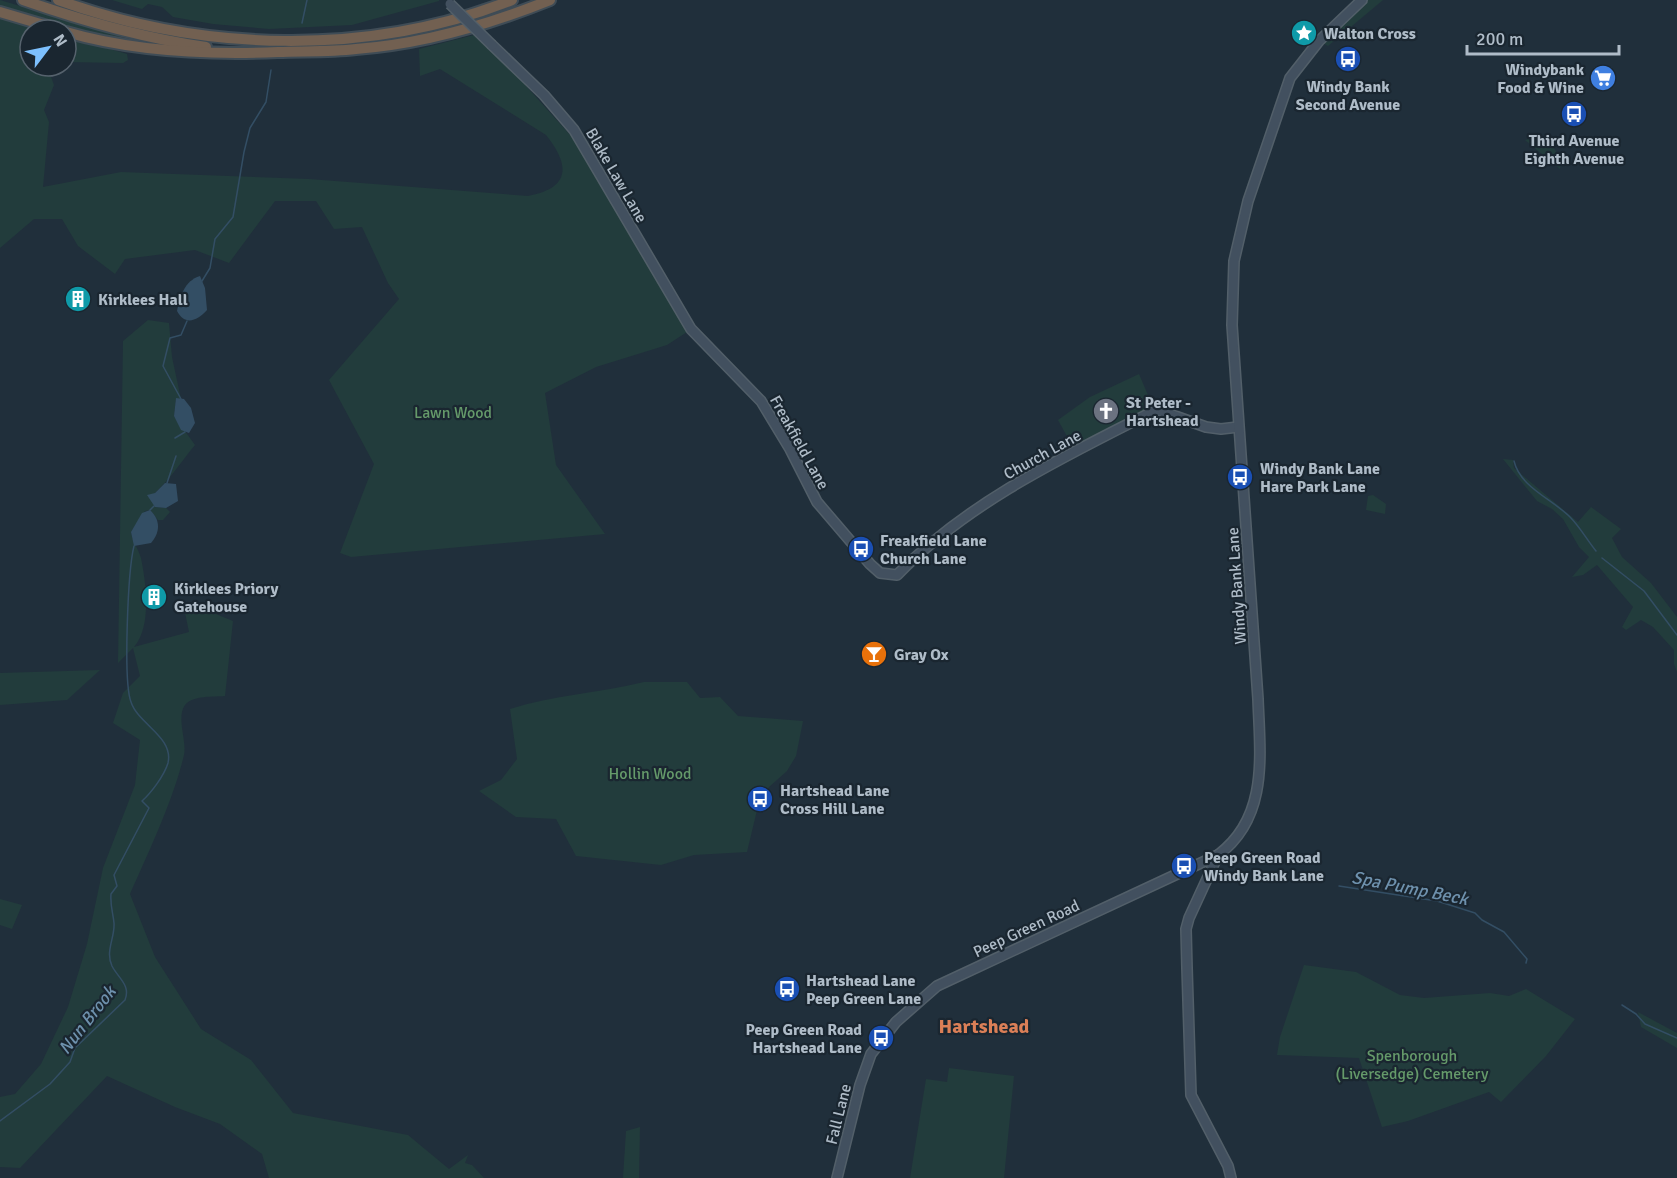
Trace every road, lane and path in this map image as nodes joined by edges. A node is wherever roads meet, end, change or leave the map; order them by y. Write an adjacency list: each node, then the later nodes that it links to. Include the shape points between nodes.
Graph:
1 (23, 0): 12 (highway, via 153,39 213,48)
2 (58, 0): 9 (highway)
3 (85, 0): 9 (highway)
4 (512, 0): 9 (highway, via 424,27 311,41 210,38)
5 (549, 0): 12 (highway, via 484,25 416,41 358,49)
6 (1362, 0): 14 (street, Windy Bank Lane, via 1319,40 1290,78 1248,201 1234,261 1232,293)
7 (448, 2): 13 (street, Blake Law Lane, bridge, via 544,95 574,130)
8 (0, 12): 10 (highway)
9 (112, 16)
10 (20, 18)
11 (78, 35): 12 (highway, via 118,44 211,55)
12 (287, 52)
13 (691, 329): 15 (street, Freakfield Lane, via 761,401 817,502)
14 (1239, 427): 15 (street, Church Lane, via 1221,429 1158,410 1150,413 960,519 897,575); 16 (street, Windy Bank Lane, via 1258,699 1259,789 1251,815)
15 (880, 573)
16 (1218, 855): 17 (street, Peep Green Road, via 952,977 896,1023); 19 (street, Windy Bank Lane, via 1186,929 1190,1073 1191,1095)
17 (869, 1058): 18 (street, Fall Lane)
18 (837, 1178)
19 (1231, 1178)

